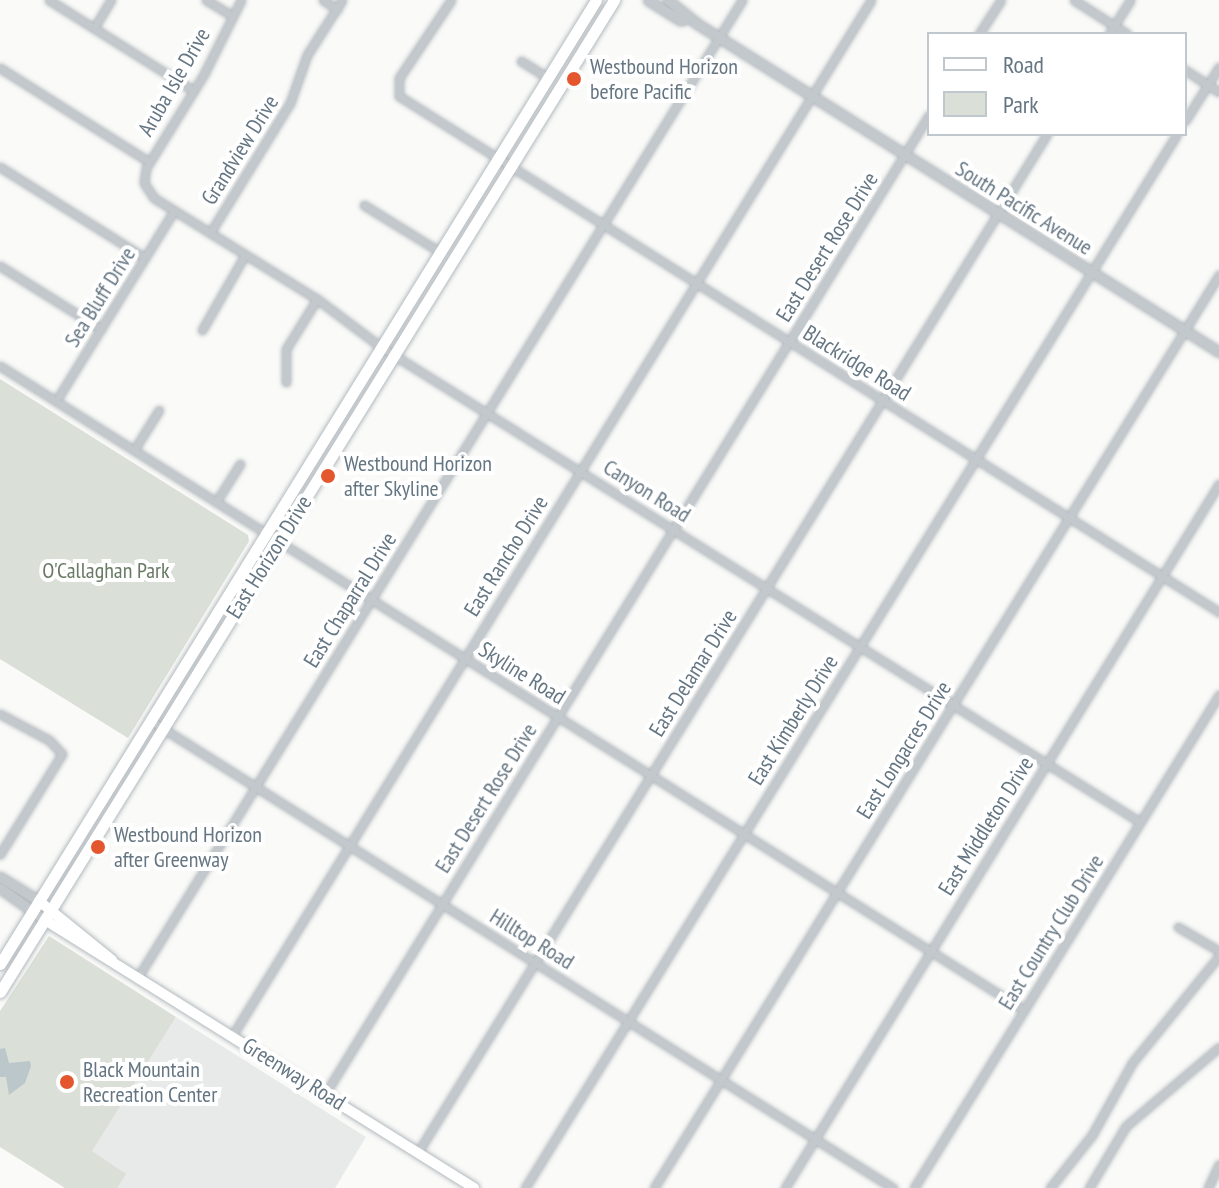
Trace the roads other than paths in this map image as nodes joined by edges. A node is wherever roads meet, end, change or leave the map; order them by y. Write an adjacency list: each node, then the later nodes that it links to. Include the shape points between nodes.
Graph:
1 (49, 0): 21 (street)
2 (111, 0): 21 (street)
3 (206, 0): 18 (street)
4 (241, 0): 18 (street, Aruba Isle Drive)
5 (323, 0): 17 (street)
6 (342, 0): 17 (street, Grandview Drive)
7 (451, 0): 40 (street, Blackridge Road, via 396,91)
8 (596, 0): 30 (main road, East Horizon Drive)
9 (614, 0): 43 (main road, East Horizon Drive)
10 (648, 0): 19 (street, South Pacific Avenue, via 680,20)
11 (668, 0): 19 (street, South Pacific Avenue)
12 (742, 0): 25 (street, East Chaparral Drive)
13 (871, 0): 34 (street, East Rancho Drive)
14 (1001, 0): 22 (street)
15 (1074, 0): 20 (street)
16 (1130, 0): 20 (street)
17 (337, 9): 49 (street, Grandview Drive, via 307,55 290,103)
18 (231, 15): 32 (street, Aruba Isle Drive)
19 (689, 18): 25 (street, South Pacific Avenue)
20 (1114, 26): 23 (street); 24 (street)
21 (94, 28): 32 (street)
22 (980, 32)
23 (1110, 32)
24 (1124, 32)
25 (719, 37): 34 (street, South Pacific Avenue); 48 (street, East Chaparral Drive)
26 (521, 61): 30 (street)
27 (1219, 67): 31 (street)
28 (0, 68): 41 (street)
29 (1187, 71): 31 (street)
30 (548, 78): 40 (main road, East Horizon Drive)
31 (1208, 85): 33 (street); 36 (street)
32 (194, 91): 41 (street, Aruba Isle Drive)
33 (1219, 92)
34 (812, 96): 39 (street, South Pacific Avenue); 56 (street, East Rancho Drive)
35 (927, 118): 39 (street, East Desert Rose Drive)
36 (1187, 118)
37 (1046, 136): 47 (street, East Delamar Drive)
38 (1176, 136): 54 (street, East Kimberly Drive)
39 (905, 154): 47 (street, South Pacific Avenue); 61 (street, East Desert Rose Drive)
40 (497, 159): 43 (street, Blackridge Road); 50 (main road, East Horizon Drive)
41 (149, 162): 44 (street, Aruba Isle Drive)
42 (0, 167): 52 (street)
43 (510, 167): 48 (street, Blackridge Road); 64 (main road, East Horizon Drive)
44 (144, 183): 46 (street, Canyon Road, via 154,198)
45 (364, 205): 50 (street)
46 (174, 211): 49 (street, Canyon Road); 52 (street, Sea Bluff Drive)
47 (998, 213): 54 (street, South Pacific Avenue); 67 (street, East Delamar Drive)
48 (603, 224): 56 (street, Blackridge Road); 70 (street, East Chaparral Drive)
49 (210, 233): 51 (street, Canyon Road)
50 (440, 252): 62 (main road, East Horizon Drive)
51 (245, 255): 57 (street, Canyon Road); 59 (street)
52 (145, 258): 58 (street, Sea Bluff Drive)
53 (0, 266): 58 (street)
54 (1091, 271): 60 (street, South Pacific Avenue); 73 (street, East Kimberly Drive)
55 (1219, 275): 60 (street, East Longacres Drive)
56 (696, 283): 61 (street, Blackridge Road); 75 (street, East Rancho Drive)
57 (317, 299): 62 (street, Canyon Road); 66 (street, via 286,349)
58 (101, 329): 68 (street, Sea Bluff Drive)
59 (202, 330)
60 (1185, 330): 63 (street, South Pacific Avenue); 78 (street, East Longacres Drive)
61 (790, 342): 67 (street, Blackridge Road); 79 (street, East Desert Rose Drive)
62 (381, 347): 64 (street, Canyon Road); 72 (main road, East Horizon Drive)
63 (1219, 352)
64 (394, 355): 70 (street, Canyon Road); 81 (main road, East Horizon Drive)
65 (0, 366): 68 (street, Skyline Road)
66 (286, 382)
67 (883, 400): 73 (street, Blackridge Road); 83 (street, East Delamar Drive)
68 (56, 401): 71 (street, Skyline Road)
69 (159, 410): 71 (street)
70 (487, 412): 75 (street, Canyon Road); 84 (street, East Chaparral Drive)
71 (134, 450): 77 (street, Skyline Road)
72 (313, 459): 80 (main road, East Horizon Drive); 81 (main road, via 305,485 279,528)
73 (976, 459): 78 (street, Blackridge Road); 86 (street, East Kimberly Drive)
74 (240, 464): 77 (street)
75 (580, 471): 79 (street, Canyon Road); 88 (street, East Rancho Drive)
76 (1219, 484): 82 (street, East Middleton Drive)
77 (216, 502): 80 (street, Skyline Road)
78 (1069, 517): 82 (street, Blackridge Road); 90 (street, East Longacres Drive)
79 (673, 529): 83 (street, Canyon Road); 92 (street, East Desert Rose Drive)
80 (267, 534): 81 (street, Skyline Road); 87 (main road, East Horizon Drive)
81 (279, 541): 84 (street, Skyline Road); 94 (main road, East Horizon Drive)
82 (1162, 576): 85 (street, Blackridge Road); 95 (street, East Middleton Drive)
83 (767, 588): 86 (street, Canyon Road); 96 (street, East Delamar Drive)
84 (372, 599): 88 (street, Skyline Road); 97 (street, East Chaparral Drive)
85 (1219, 612)
86 (860, 646): 90 (street, Canyon Road); 99 (street, East Kimberly Drive)
87 (197, 647): 93 (main road, East Horizon Drive); 94 (main road, via 190,671 160,723)
88 (464, 658): 92 (street, Skyline Road); 100 (street, East Rancho Drive)
89 (1219, 695): 98 (street, East Country Club Drive)
90 (953, 705): 95 (street, Canyon Road); 104 (street, East Longacres Drive)
91 (0, 714): 101 (street, via 58,745 62,754)
92 (558, 717): 96 (street, Skyline Road); 105 (street, East Desert Rose Drive)
93 (151, 721): 94 (street, Hilltop Road); 106 (main road, East Horizon Drive)
94 (163, 728): 97 (street, Hilltop Road); 106 (main road, East Horizon Drive)
95 (1046, 764): 98 (street, Canyon Road); 108 (street, East Middleton Drive)
96 (651, 775): 99 (street, Skyline Road); 110 (street, East Delamar Drive)
97 (256, 786): 100 (street, Hilltop Road); 112 (street, East Chaparral Drive)
98 (1140, 822): 114 (street, East Country Club Drive)
99 (744, 834): 104 (street, Skyline Road); 115 (street, East Kimberly Drive)
100 (349, 845): 105 (street, Hilltop Road); 116 (street, East Rancho Drive)
101 (0, 854)
102 (0, 877): 106 (street, Greenway Road)
103 (0, 888): 106 (street, Greenway Road)
104 (837, 893): 108 (street, Skyline Road); 118 (street, East Longacres Drive)
105 (442, 904): 110 (street, Hilltop Road); 119 (street, East Desert Rose Drive)
106 (43, 910): 111 (main road, East Horizon Drive); 112 (main road, Greenway Road, via 96,957); 113 (main road, East Horizon Drive)
107 (1178, 927): 109 (street)
108 (930, 951): 114 (street, Skyline Road); 120 (street, East Middleton Drive)
109 (1219, 954): 129 (street, via 1132,1063 1092,1135)
110 (535, 962): 115 (street, Hilltop Road); 121 (street, East Delamar Drive)
111 (0, 964)
112 (138, 977): 116 (main road, Greenway Road)
113 (0, 992)
114 (1024, 1010): 128 (street, East Country Club Drive)
115 (628, 1021): 118 (street, Hilltop Road); 124 (street, East Kimberly Drive)
116 (232, 1036): 119 (main road, Greenway Road)
117 (1219, 1047): 130 (street, via 1126,1126)
118 (721, 1080): 120 (street, Hilltop Road); 125 (street, East Longacres Drive)
119 (325, 1094): 121 (main road, Greenway Road)
120 (815, 1139): 126 (street, East Middleton Drive); 127 (street, Hilltop Road)
121 (418, 1152): 123 (main road, Greenway Road)
122 (1219, 1164): 131 (street)
123 (474, 1188)
124 (525, 1188)
125 (654, 1188)
126 (785, 1188)
127 (893, 1188)
128 (914, 1188)
129 (1050, 1188)
130 (1089, 1188)
131 (1208, 1188)

